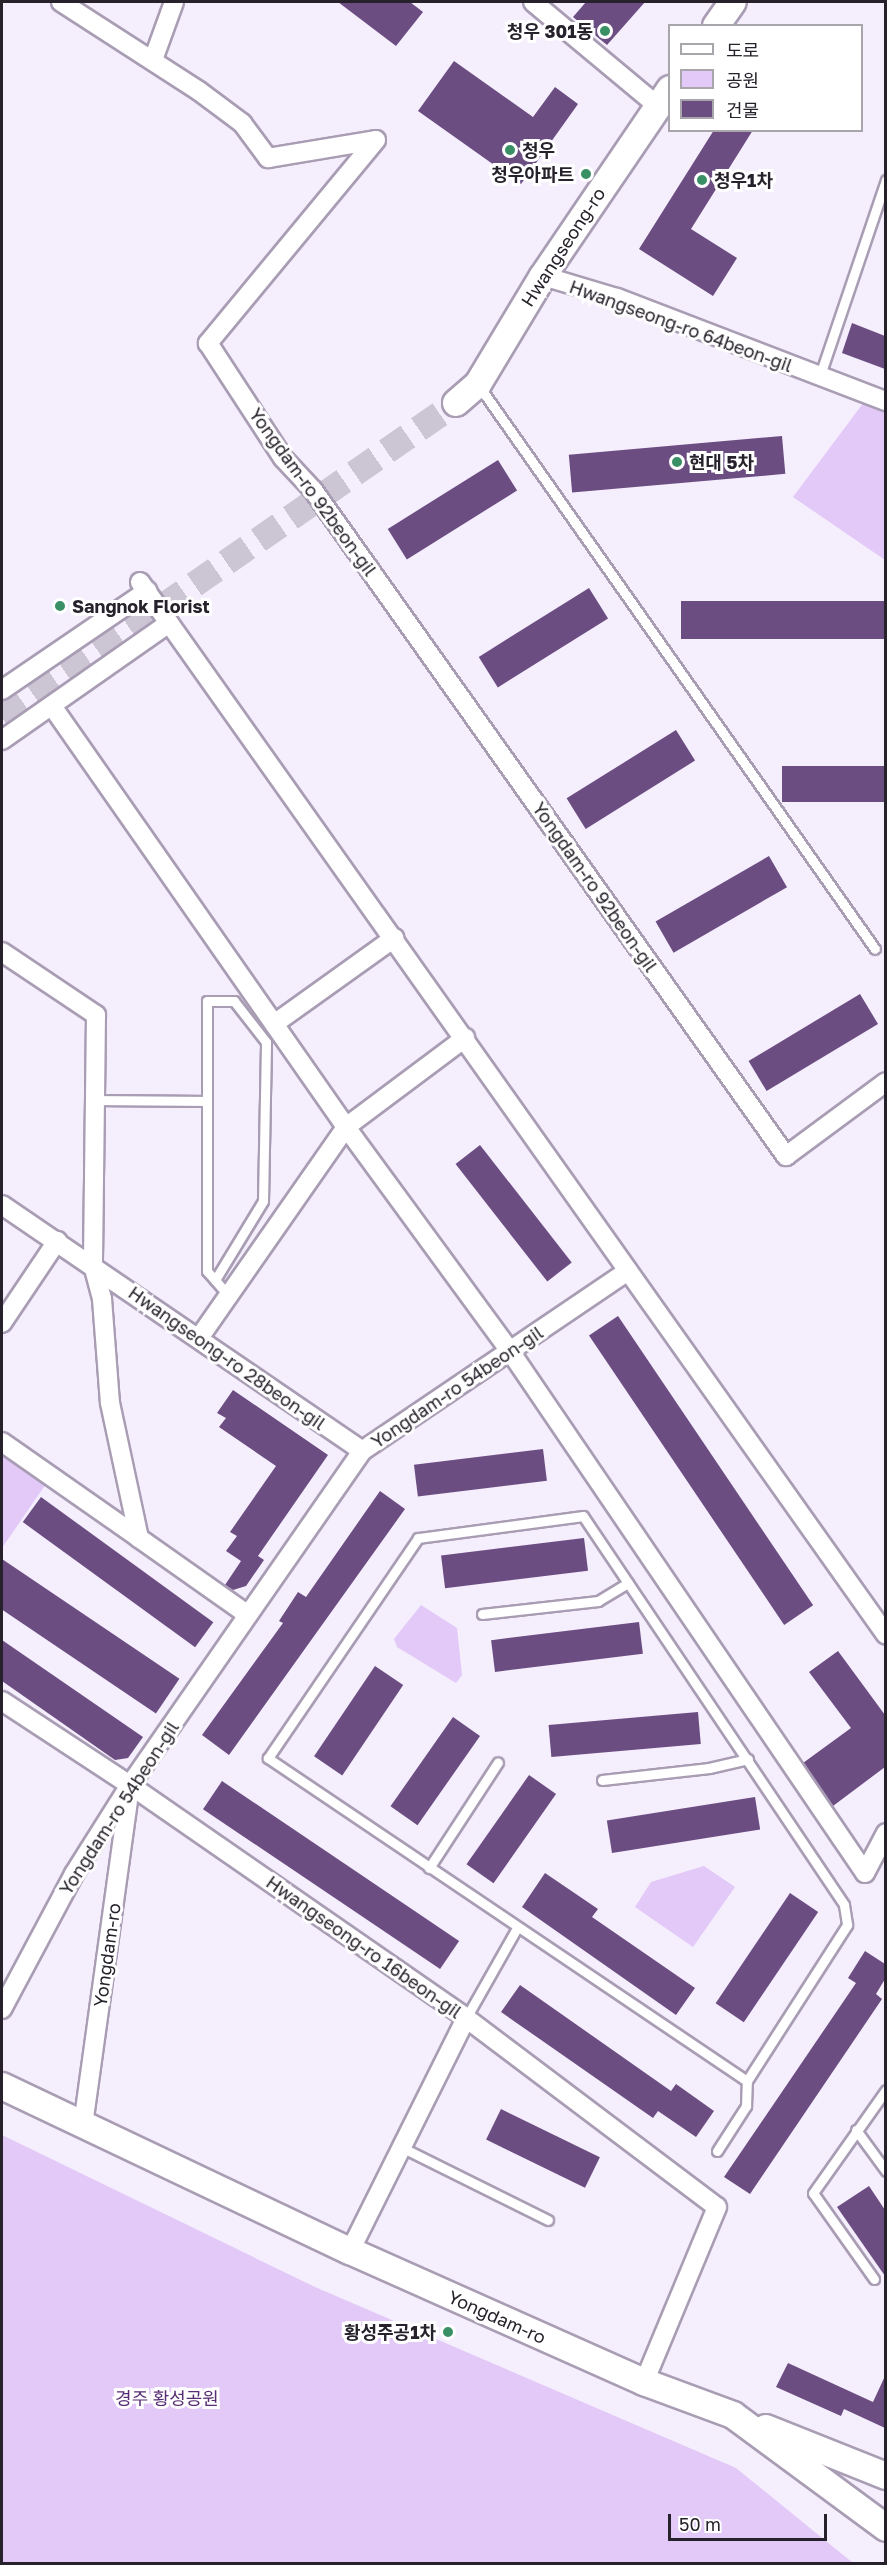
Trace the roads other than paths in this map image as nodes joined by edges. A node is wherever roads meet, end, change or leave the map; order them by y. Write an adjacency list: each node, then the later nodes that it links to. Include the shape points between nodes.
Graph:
1 (61, 2): 6 (street, Yongdam-ro 92beon-gil)
2 (174, 2): 6 (street)
3 (533, 2): 7 (street)
4 (733, 2): 5 (main road)
5 (717, 24)
6 (153, 60): 23 (street, Yongdam-ro 92beon-gil, via 242,123 268,158 376,140 208,343 283,458 314,490 786,1156)
7 (664, 97): 9 (main road, Hwangseong-ro)
8 (885, 180): 10 (lane)
9 (543, 276): 10 (street, Hwangseong-ro 64beon-gil, via 617,298); 11 (main road, Hwangseong-ro)
10 (819, 378): 12 (street, Hwangseong-ro 64beon-gil)
11 (478, 384): 13 (main road, Hwangseong-ro); 19 (lane)
12 (885, 401)
13 (456, 403)
14 (169, 623): 15 (street, via 143,586); 16 (street); 18 (street)
15 (2, 690)
16 (52, 706): 17 (street); 21 (street)
17 (2, 740)
18 (394, 938): 21 (street); 22 (street)
19 (875, 949)
20 (2, 952): 24 (street, via 96,1016)
21 (274, 1024): 26 (street)
22 (465, 1038): 26 (street); 30 (street)
23 (885, 1082)
24 (95, 1100): 25 (lane); 29 (street)
25 (206, 1101): 31 (lane, via 207,1271); 31 (lane, via 207,1001 234,1001 266,1042 263,1201)
26 (346, 1127): 32 (street); 35 (street)
27 (2, 1205): 28 (street, Hwangseong-ro 28beon-gil)
28 (57, 1241): 29 (street, Hwangseong-ro 28beon-gil); 33 (street)
29 (93, 1265): 34 (street, Hwangseong-ro 28beon-gil); 38 (street, via 102,1299 110,1403)
30 (628, 1271): 35 (street, Yongdam-ro 54beon-gil); 42 (street)
31 (215, 1280): 32 (lane)
32 (229, 1296): 34 (street)
33 (2, 1323)
34 (199, 1338): 37 (street, Hwangseong-ro 28beon-gil)
35 (510, 1351): 37 (street, Yongdam-ro 54beon-gil); 48 (street, via 865,1873)
36 (2, 1442): 38 (street)
37 (362, 1451): 41 (street, Yongdam-ro 54beon-gil)
38 (139, 1538): 41 (street)
39 (628, 1583): 40 (lane, via 598,1601); 44 (lane); 49 (lane, via 583,1516 418,1538 268,1758)
40 (482, 1614)
41 (248, 1615): 47 (street, Yongdam-ro 54beon-gil)
42 (885, 1635)
43 (2, 1701): 47 (street, Hwangseong-ro 16beon-gil)
44 (748, 1759): 46 (lane, via 709,1768); 53 (lane, via 844,1905 847,1925)
45 (498, 1762): 49 (lane)
46 (602, 1780)
47 (130, 1785): 51 (street, Yongdam-ro 54beon-gil, via 74,1874); 52 (street, Hwangseong-ro 16beon-gil); 56 (street, Yongdam-ro)
48 (885, 1833)
49 (429, 1868): 50 (lane)
50 (518, 1928): 52 (lane); 53 (lane)
51 (2, 2009)
52 (466, 2018): 58 (street); 64 (street, Hwangseong-ro 16beon-gil, via 717,2207)
53 (747, 2081): 59 (lane, via 746,2106)
54 (2, 2086): 56 (main road, Yongdam-ro)
55 (885, 2091): 57 (lane)
56 (83, 2125): 62 (main road, Yongdam-ro)
57 (856, 2130): 60 (lane); 63 (lane, via 813,2193)
58 (401, 2147): 61 (lane); 62 (street)
59 (717, 2151)
60 (885, 2171)
61 (548, 2220)
62 (350, 2251): 64 (main road, Yongdam-ro)
63 (874, 2279)
64 (644, 2382): 65 (main road, Yongdam-ro)
65 (733, 2415): 66 (main road); 67 (main road, Yongdam-ro)
66 (885, 2476)
67 (883, 2523)

